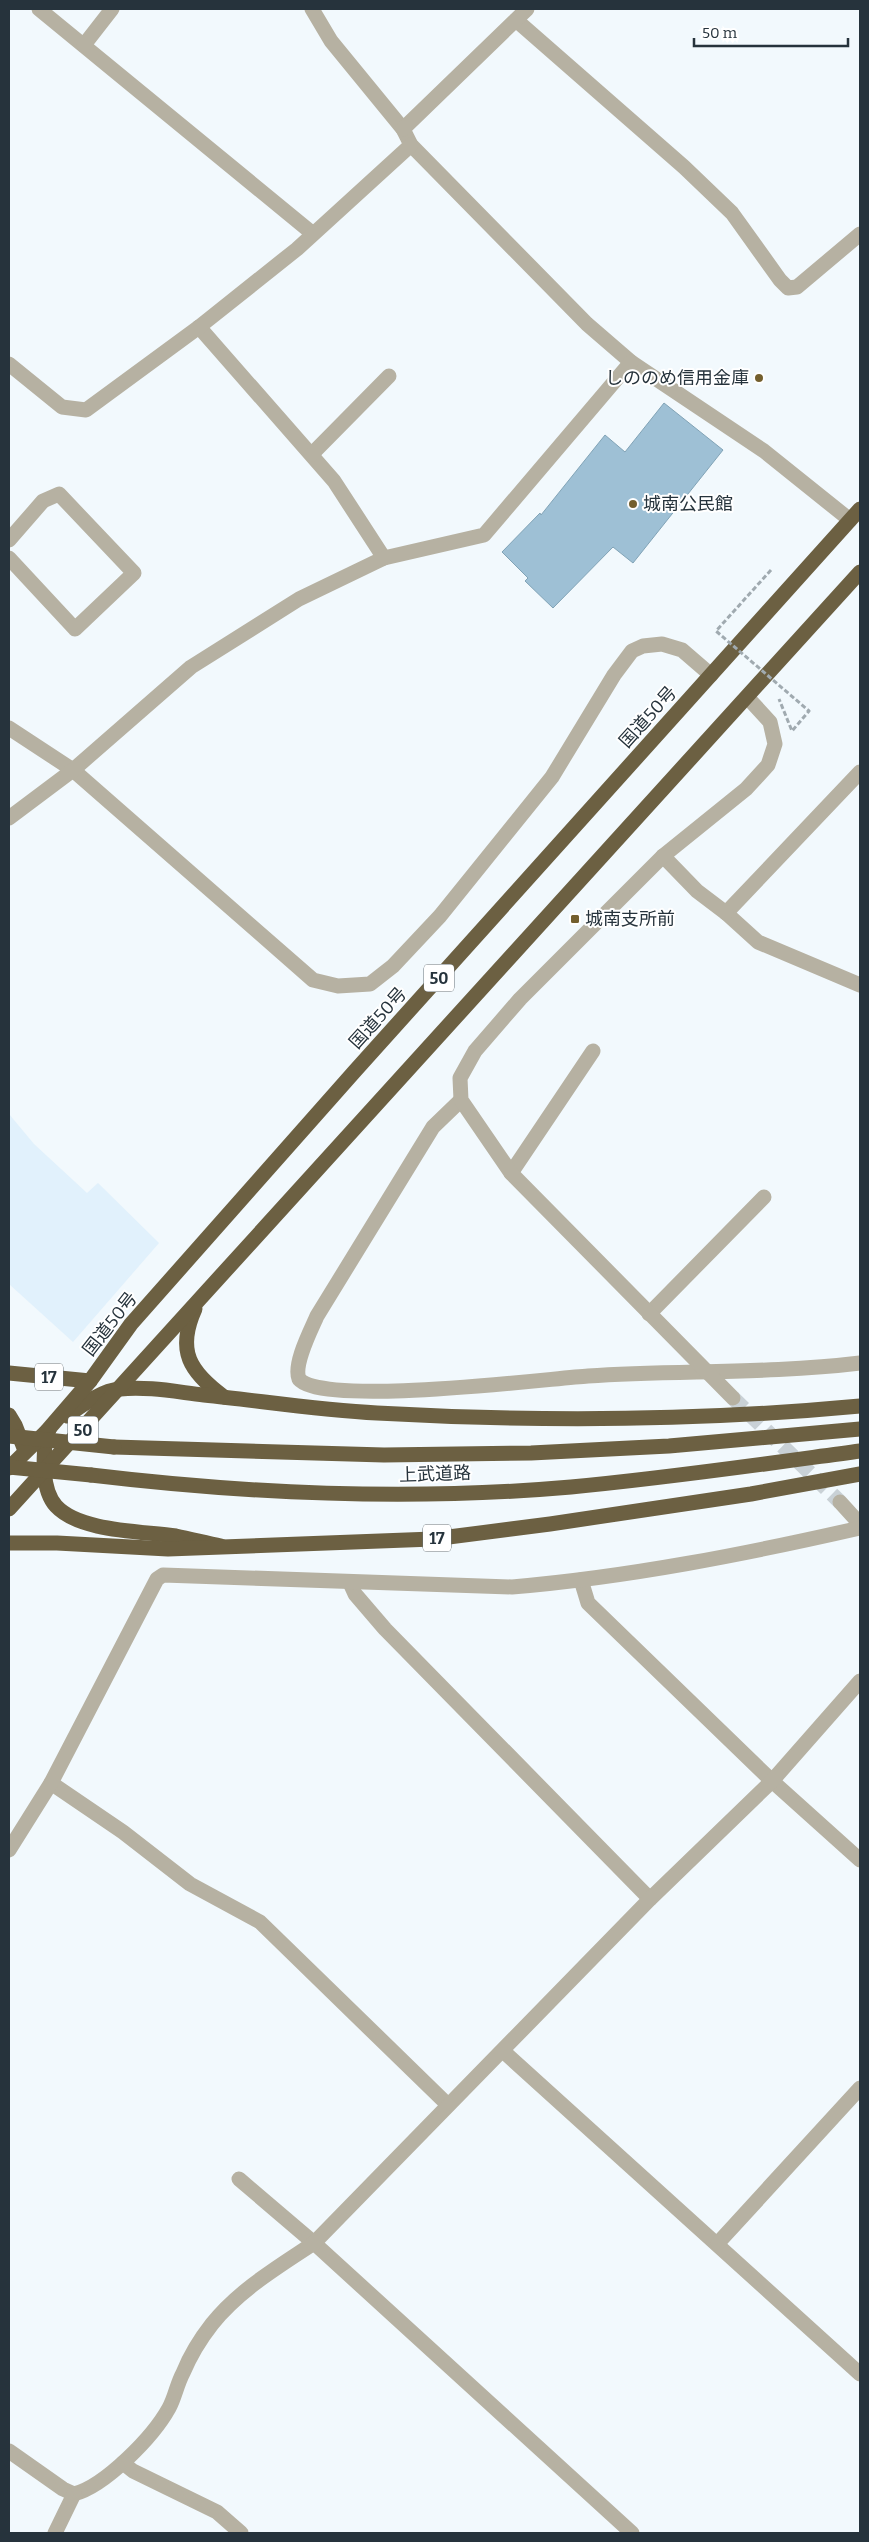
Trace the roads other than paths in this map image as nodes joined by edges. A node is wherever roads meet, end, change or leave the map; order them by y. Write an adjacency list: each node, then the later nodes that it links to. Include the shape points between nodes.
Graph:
1 (39, 9): 6 (street)
2 (112, 9): 6 (street)
3 (312, 9): 7 (street, via 332,42)
4 (527, 9): 5 (street)
5 (516, 20): 7 (street); 9 (street, via 732,213 788,288 797,287)
6 (84, 45): 8 (street)
7 (407, 137): 8 (street); 11 (street, via 587,324)
8 (312, 233): 10 (street)
9 (860, 234)
10 (198, 327): 12 (street, via 86,410 62,407); 14 (street)
11 (631, 362): 15 (street); 18 (street, via 484,535)
12 (9, 364)
13 (388, 376): 14 (street)
14 (312, 454): 18 (street, via 334,480)
15 (855, 514): 20 (highway, 国道50号 / 50)
16 (9, 540): 17 (street, via 43,501 59,494 134,573 75,629)
17 (9, 558)
18 (384, 558): 23 (street, via 298,599 191,667)
19 (860, 572): 21 (highway, 50)
20 (712, 675): 23 (street, via 682,650 662,644 632,651 552,777 440,916 393,966 370,984 338,986 313,980); 38 (highway, 国道50号 / 50, via 131,1324)
21 (748, 698): 26 (street, via 770,722 775,744 768,765 746,789); 33 (highway, 50)
22 (9, 728): 23 (street)
23 (73, 770): 25 (street)
24 (860, 772): 27 (street)
25 (9, 818)
26 (663, 856): 27 (street, via 697,891); 30 (street, via 520,999 475,1051 460,1078)
27 (726, 913): 28 (street, via 758,942)
28 (860, 986)
29 (593, 1051): 31 (street)
30 (461, 1100): 31 (street); 37 (street, via 433,1127 317,1316 298,1369 302,1382 314,1387 419,1391 589,1376)
31 (511, 1174): 34 (street)
32 (764, 1197): 34 (street)
33 (204, 1293): 39 (highway, 50); 40 (highway, via 188,1326 187,1357 198,1375)
34 (649, 1314): 37 (street)
35 (860, 1363): 37 (street)
36 (9, 1373): 38 (highway, 17)
37 (710, 1373): 41 (street)
38 (90, 1381): 45 (highway, 国道50号 / 50)
39 (120, 1389): 40 (highway); 45 (highway, via 86,1403); 50 (highway, 50)
40 (225, 1397): 42 (highway, via 376,1413 536,1419 748,1415)
41 (733, 1398)
42 (860, 1406)
43 (9, 1415): 48 (highway)
44 (860, 1429): 46 (highway, 上武道路, bridge, via 669,1446 384,1455 114,1447)
45 (46, 1432): 48 (highway, 国道50号 / 50); 50 (highway, 17)
46 (9, 1436)
47 (860, 1451): 49 (highway, 上武道路, bridge, via 658,1478 570,1487 453,1493 273,1491)
48 (25, 1452): 49 (highway, 国道50号 / 50); 52 (highway)
49 (9, 1467)
50 (45, 1471): 52 (highway, 50); 58 (highway, 17, via 55,1505 77,1520)
51 (860, 1474): 58 (highway, 17, via 751,1494 490,1532 365,1542)
52 (23, 1493): 54 (highway, 50)
53 (840, 1502): 55 (street)
54 (9, 1509)
55 (860, 1524)
56 (860, 1528): 59 (street, via 762,1550)
57 (9, 1543): 58 (highway, 17, via 57,1542 168,1549)
58 (221, 1546)
59 (581, 1580): 60 (street, via 512,1588 401,1582); 62 (street, via 588,1603)
60 (350, 1583): 63 (street, via 163,1575 157,1579); 66 (street, via 355,1594 385,1629)
61 (860, 1681): 62 (street)
62 (772, 1781): 65 (street); 66 (street)
63 (51, 1783): 64 (street); 69 (street, via 123,1832 190,1884 260,1922)
64 (9, 1850)
65 (860, 1860)
66 (650, 1899): 67 (street)
67 (503, 2051): 69 (street); 72 (street)
68 (860, 2088): 72 (street)
69 (448, 2105): 71 (street)
70 (239, 2179): 71 (street)
71 (314, 2244): 75 (street, via 255,2283 212,2325 190,2358 169,2408); 79 (street)
72 (718, 2244): 73 (street)
73 (860, 2374)
74 (9, 2451): 76 (street)
75 (123, 2462): 76 (street, via 100,2483); 78 (street, via 133,2471 217,2512)
76 (74, 2494): 77 (street)
77 (55, 2533)
78 (241, 2533)
79 (632, 2533)

